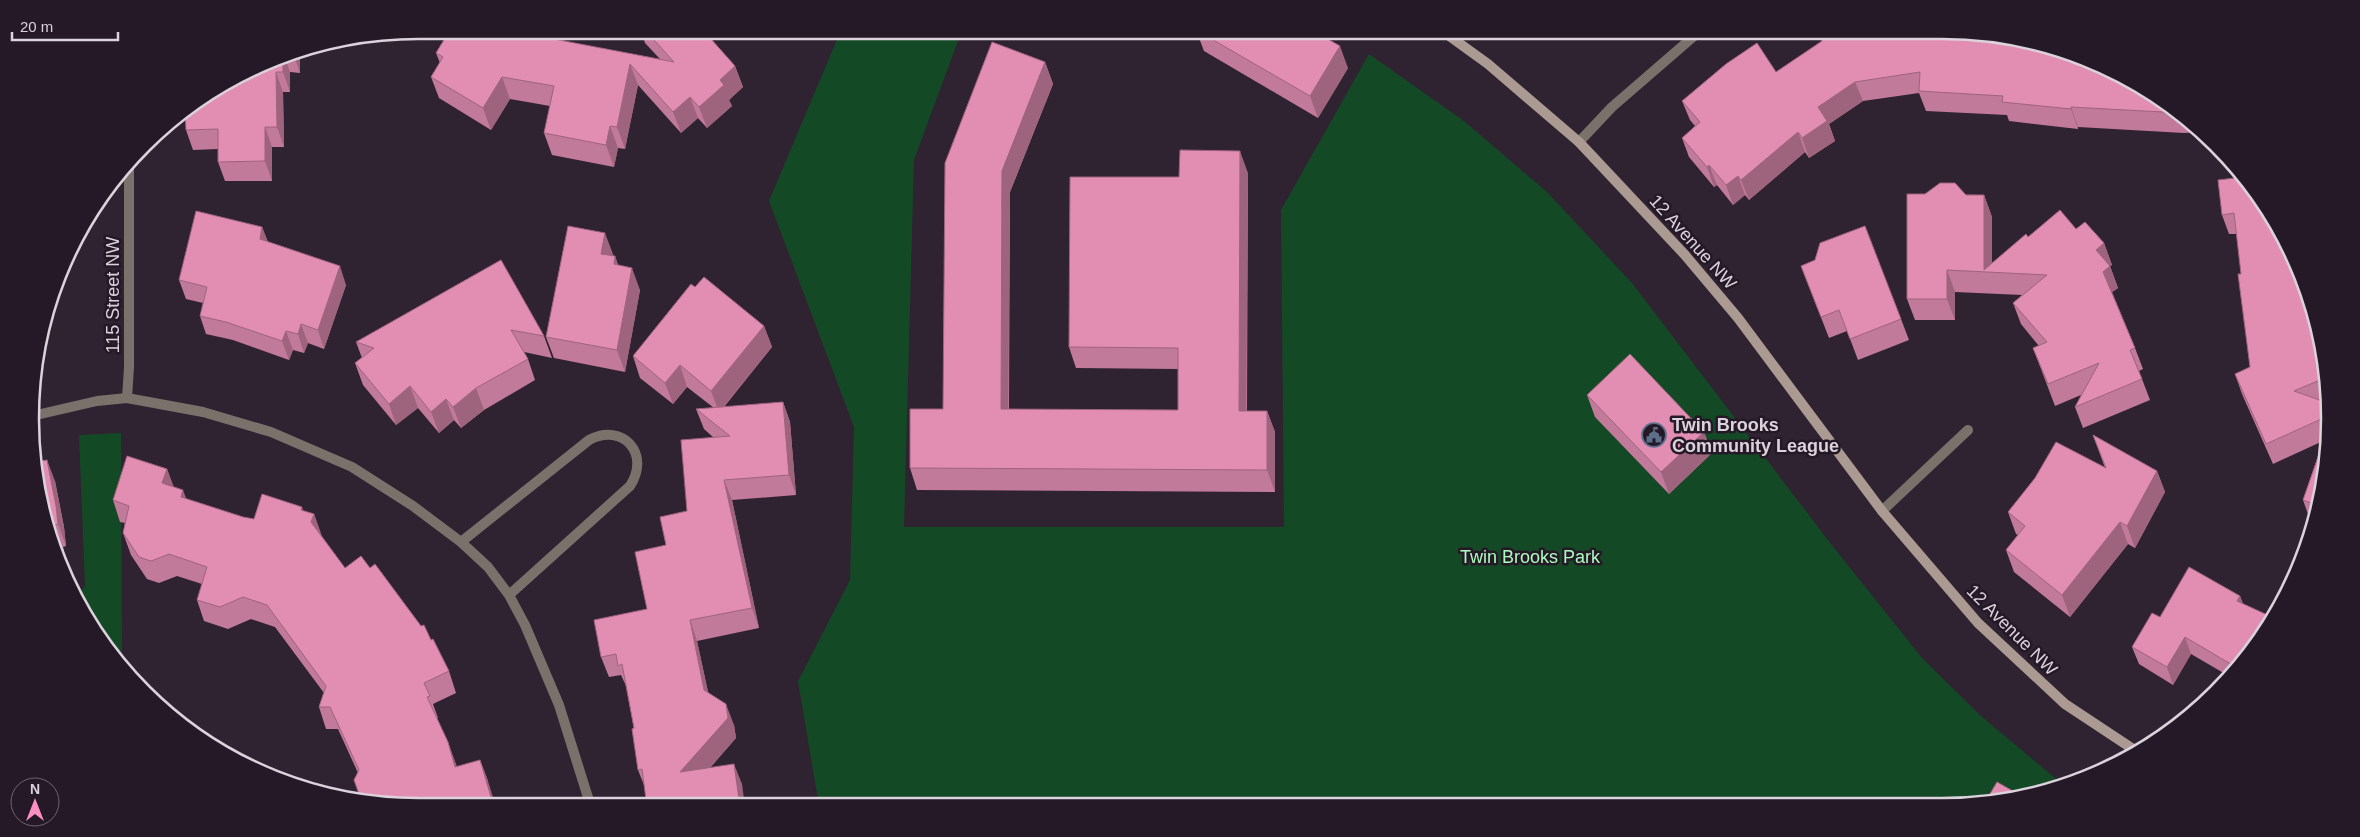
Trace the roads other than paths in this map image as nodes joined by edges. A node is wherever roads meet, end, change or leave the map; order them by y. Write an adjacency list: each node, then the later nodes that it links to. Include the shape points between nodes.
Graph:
1 (1453, 39): 3 (street, 12 Avenue NW, via 1488,64)
2 (1691, 39): 3 (street, via 1612,107)
3 (1579, 142): 8 (street, 12 Avenue NW, via 1738,318)
4 (129, 173): 5 (street, 115 Street NW)
5 (127, 398): 6 (street, via 97,401); 9 (street, via 203,412 271,432 352,467)
6 (39, 414)
7 (1968, 430): 8 (street)
8 (1882, 511): 11 (street, 12 Avenue NW, via 1978,623 2064,704)
9 (461, 542): 10 (street, via 488,567); 10 (street, via 598,435 618,435 633,448 638,467 630,486)
10 (509, 595): 12 (street, via 559,705)
11 (2130, 747)
12 (587, 798)

